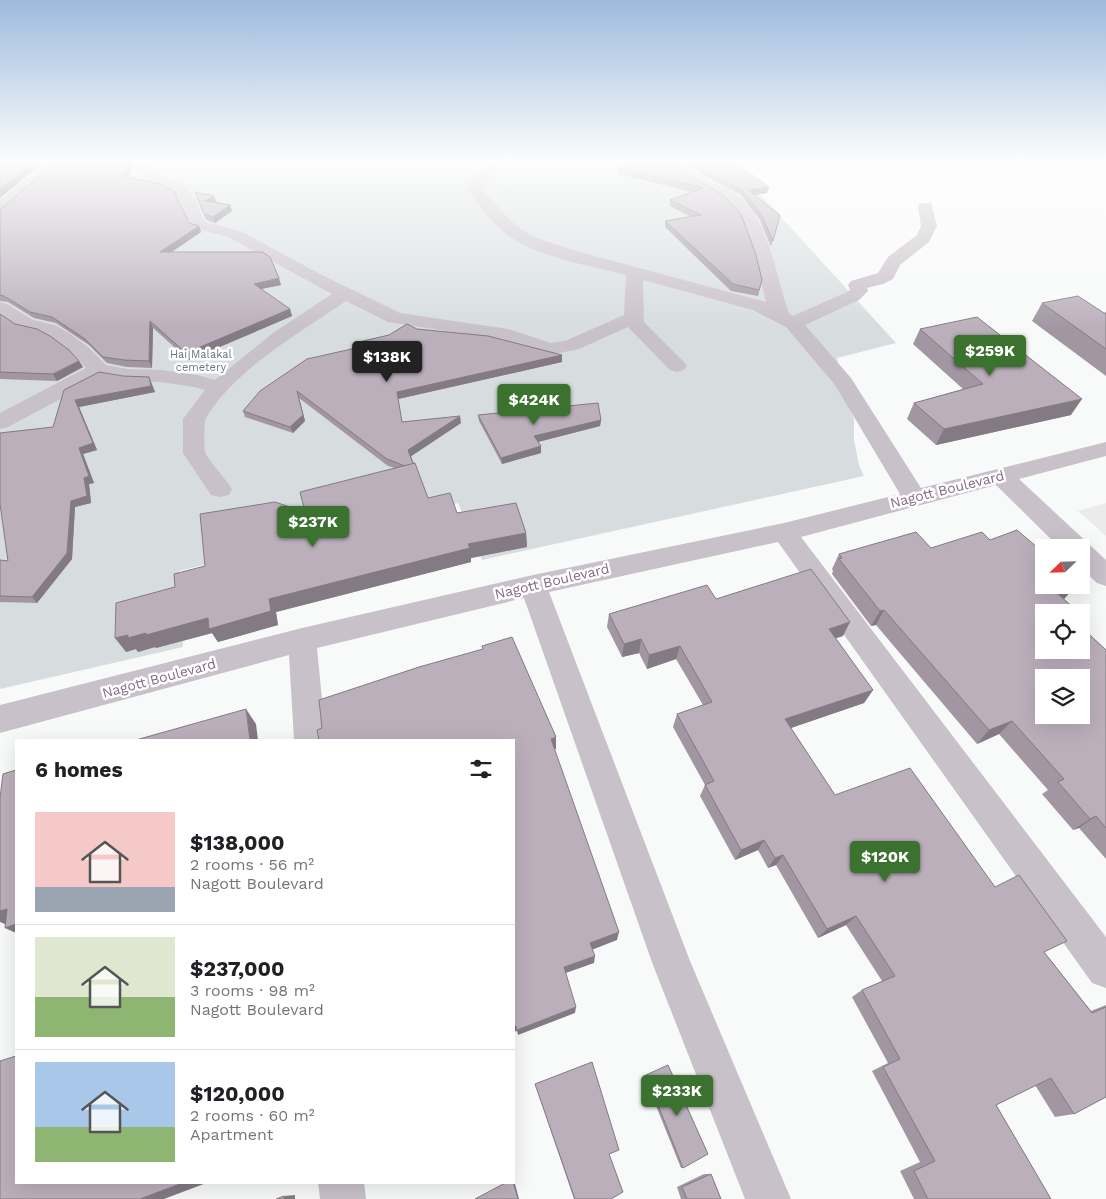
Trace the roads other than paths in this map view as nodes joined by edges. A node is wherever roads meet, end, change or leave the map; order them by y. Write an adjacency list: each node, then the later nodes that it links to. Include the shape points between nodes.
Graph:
1 (194, 217): 6 (street, via 199,225 234,234)
2 (499, 217): 5 (street, via 517,234 536,244)
3 (745, 217): 9 (street, via 765,263 772,296)
4 (928, 217): 9 (street, via 928,230 923,238 894,260 886,275 857,285 859,291 854,296)
5 (635, 272): 8 (street); 9 (street, via 760,306)
6 (346, 293): 8 (street, via 395,318 508,335 550,349 572,345); 12 (street, via 280,337)
7 (0, 308): 11 (street, via 28,325 48,329 62,337)
8 (633, 318): 10 (street, via 635,324)
9 (787, 319): 17 (street, via 844,382)
10 (677, 366)
11 (99, 370): 12 (street, via 197,381); 13 (street)
12 (219, 388): 16 (street, via 194,418 194,453)
13 (0, 422)
14 (1106, 449): 15 (street, Nagott Boulevard)
15 (1000, 475): 17 (street, Nagott Boulevard); 19 (street)
16 (220, 489)
17 (914, 497): 18 (street, Nagott Boulevard)
18 (784, 532): 22 (street, Nagott Boulevard); 26 (street)
19 (1067, 539)
20 (1090, 561): 21 (street)
21 (1106, 576)
22 (532, 585): 23 (street, Nagott Boulevard); 29 (street, via 672,965)
23 (302, 640): 24 (street, Nagott Boulevard); 25 (street)
24 (0, 719)
25 (310, 739)
26 (1106, 970)
27 (341, 1184): 28 (street)
28 (343, 1199)
29 (768, 1199)

